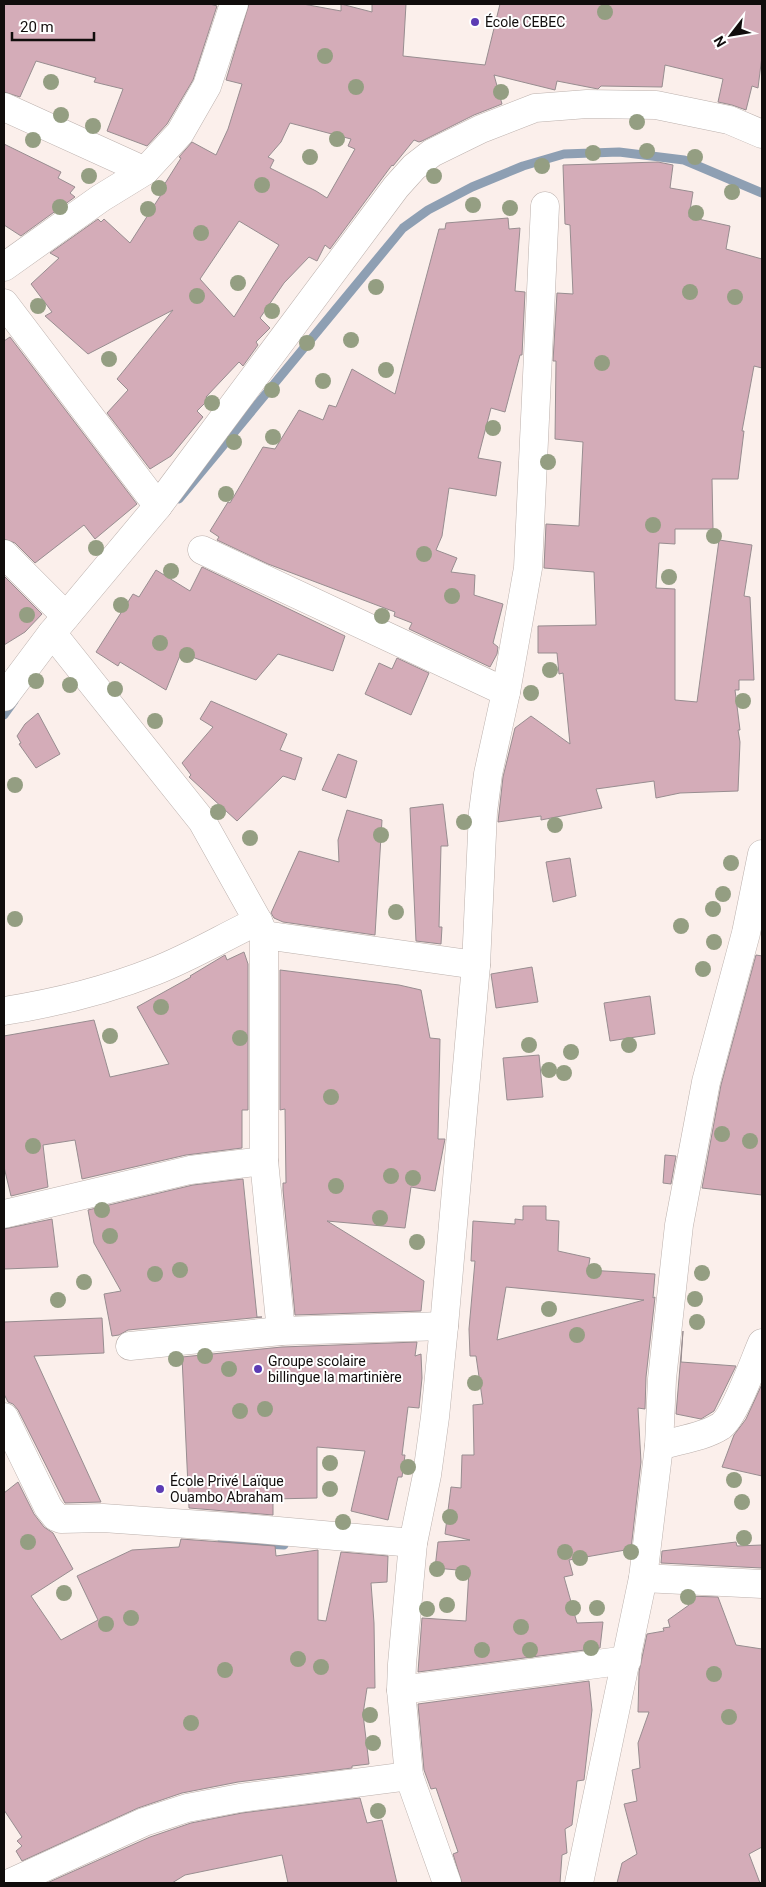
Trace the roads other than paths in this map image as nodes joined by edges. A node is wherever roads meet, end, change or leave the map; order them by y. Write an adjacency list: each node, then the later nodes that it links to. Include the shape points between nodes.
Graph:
1 (234, 4): 4 (street, via 207,86 180,133)
2 (4, 107): 4 (street)
3 (762, 134): 8 (street, via 729,120 656,105 588,104 535,108 481,129 432,154 414,167 396,187)
4 (145, 170): 6 (street)
5 (545, 206): 12 (street, via 528,568)
6 (4, 267)
7 (4, 303): 8 (street)
8 (158, 506): 11 (street)
9 (202, 550): 12 (street)
10 (4, 554): 11 (street)
11 (59, 624): 13 (street); 15 (street, via 202,821)
12 (506, 692): 16 (street, via 483,812)
13 (4, 697)
14 (762, 854): 25 (street, via 746,933 706,1082 679,1225 662,1379)
15 (261, 928): 16 (street); 17 (street, via 156,971 90,993); 18 (street)
16 (476, 965): 20 (street)
17 (4, 1011)
18 (264, 1161): 19 (street, via 190,1170); 21 (street)
19 (4, 1214)
20 (444, 1326): 21 (street); 26 (street, via 427,1475)
21 (281, 1331): 23 (street)
22 (762, 1343): 25 (street, via 724,1424 712,1431)
23 (130, 1346)
24 (4, 1417): 26 (street, via 48,1507 61,1519 113,1519)
25 (659, 1446): 27 (street)
26 (413, 1543): 30 (street)
27 (643, 1578): 28 (street); 29 (street)
28 (762, 1584)
29 (627, 1660): 30 (street); 34 (street)
30 (401, 1690): 31 (street)
31 (409, 1776): 32 (street, via 187,1808 144,1822); 33 (street)
32 (10, 1883)
33 (447, 1883)
34 (579, 1883)

